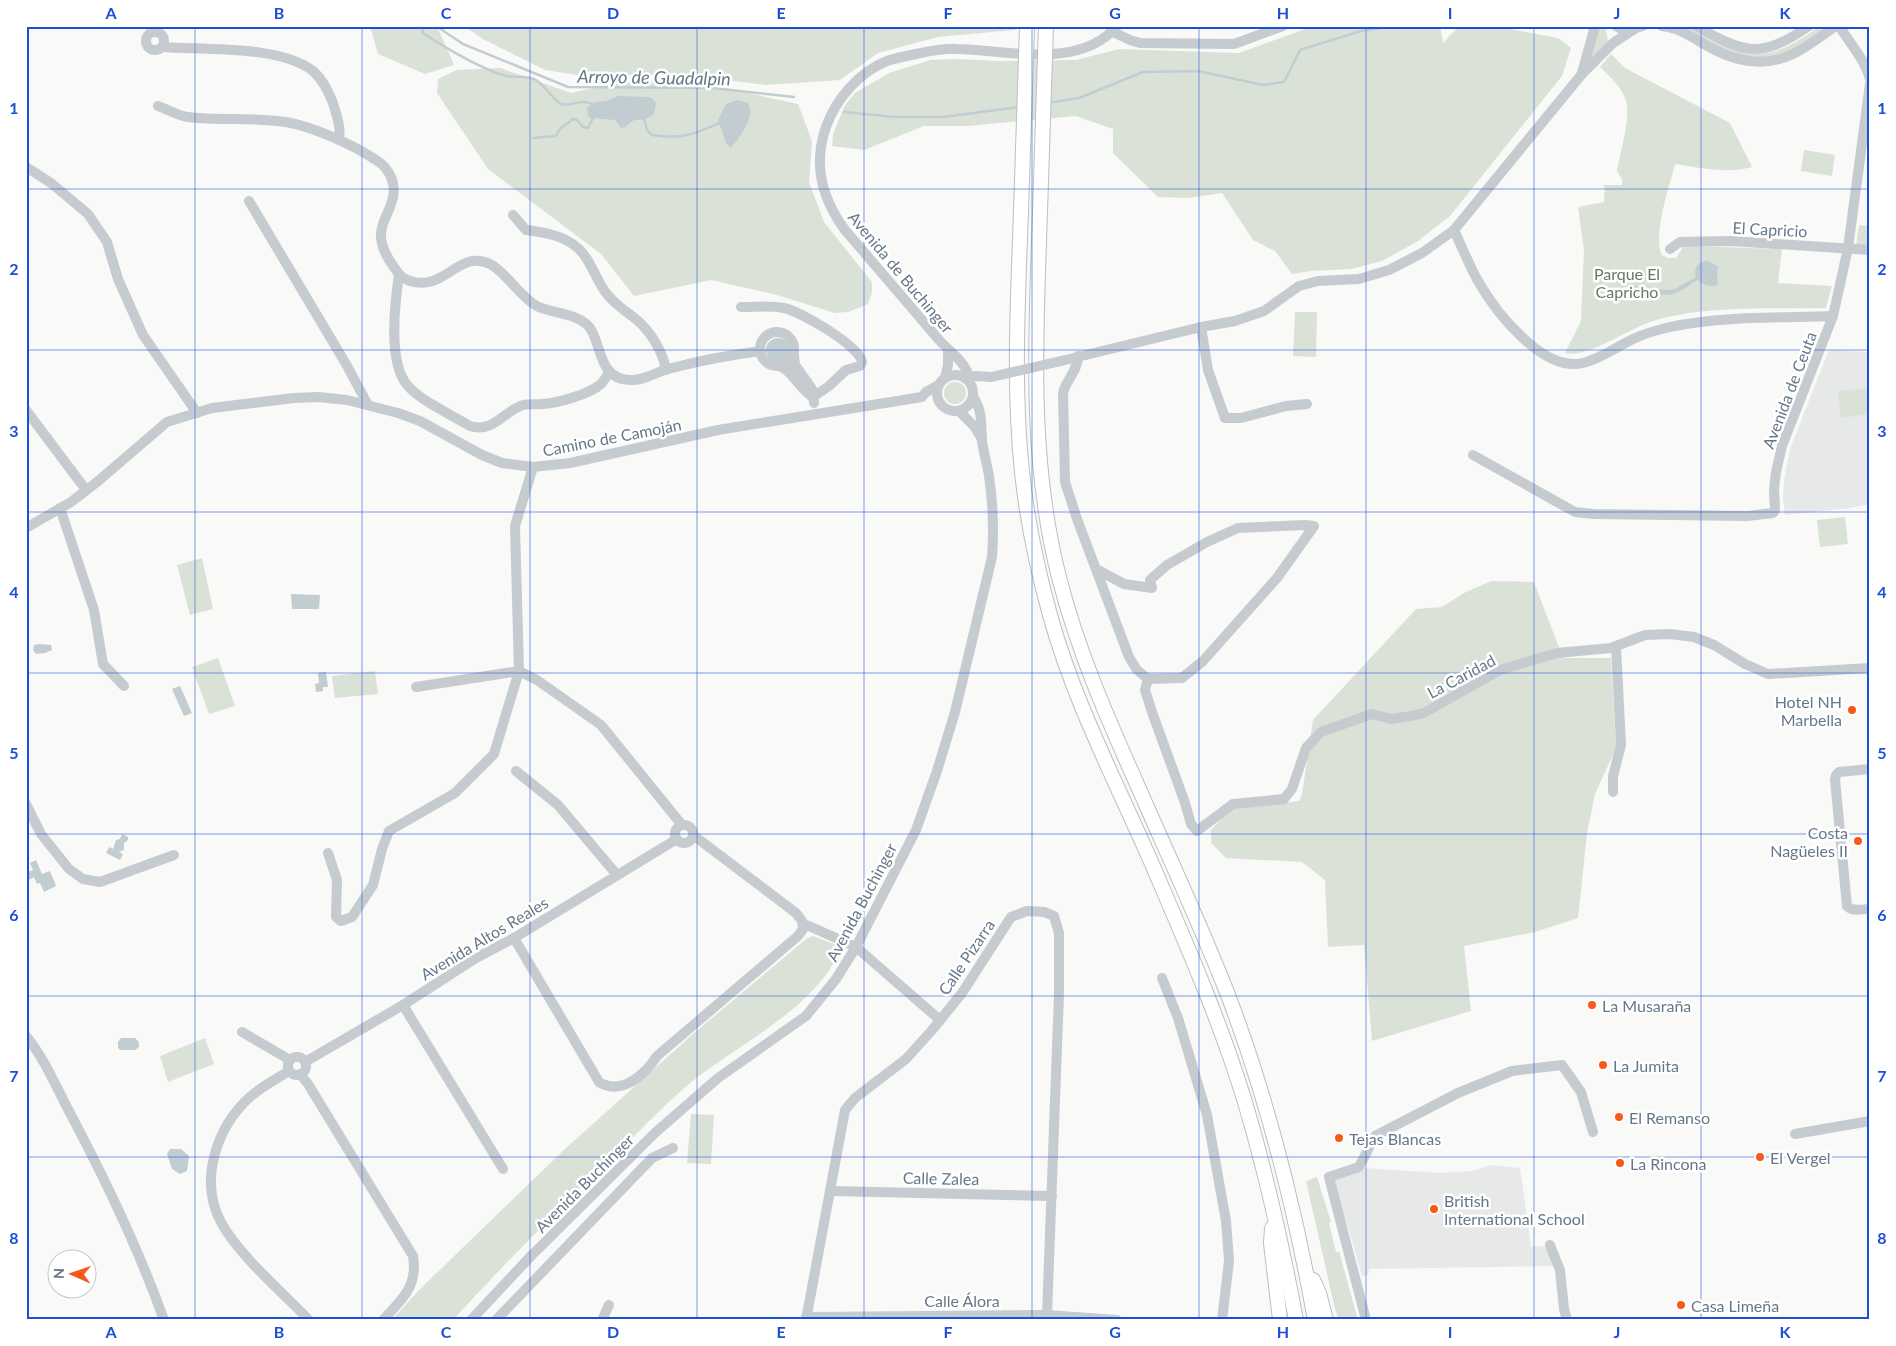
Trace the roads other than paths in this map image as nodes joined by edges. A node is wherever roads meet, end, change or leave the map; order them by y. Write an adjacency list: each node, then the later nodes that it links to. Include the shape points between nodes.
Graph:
1 (1027, 26): 94 (highway, bridge, via 1017,355 1025,502 1037,562 1050,617 1078,695 1209,1000 1243,1096)
2 (1046, 26): 96 (highway, bridge, via 1035,378 1044,499 1060,581 1078,641 1106,714 1228,996 1279,1153)
3 (1283, 26): 11 (street, via 1234,44 1140,43)
4 (1595, 26): 13 (street)
5 (1616, 26): 10 (street, via 1626,29)
6 (1662, 26): 9 (street, via 1676,29 1722,54 1748,62 1763,62 1793,54)
7 (1696, 26): 8 (street, via 1731,45 1761,49 1789,40)
8 (1809, 26)
9 (1838, 26): 14 (street, via 1858,54)
10 (1639, 27): 13 (street, via 1613,43)
11 (1115, 29): 29 (street, Avenida de Buchinger, via 1094,44 1063,52 1012,55 946,49 888,61 858,80 831,115 821,148 820,164 826,198 833,213)
12 (162, 47): 17 (street, via 269,54 306,66 328,88 341,129)
13 (1582, 74): 21 (street)
14 (1870, 79)
15 (1870, 84): 22 (street, Avenida de Ceuta)
16 (158, 106): 17 (street, via 186,117 288,122)
17 (339, 140): 25 (street, via 377,160 388,170 393,181 392,202 381,234 383,248)
18 (26, 167): 47 (street, via 88,214 107,242 118,279 143,335)
19 (249, 201): 44 (street)
20 (513, 215): 34 (street, via 526,230 564,239 583,253 612,300 653,337)
21 (1454, 230): 27 (street, via 1478,281 1508,324 1541,352 1561,362 1582,364 1645,334 1687,324); 28 (street, via 1422,253 1389,270 1359,279 1318,281 1299,286 1264,311 1235,321)
22 (1848, 248): 23 (street, El Capricio, via 1724,241 1680,242); 24 (street, El Capricio); 27 (street, Avenida de Ceuta)
23 (1670, 249)
24 (1870, 250)
25 (399, 274): 35 (street, via 415,282 429,283 440,280 465,262 491,264 534,305 583,321 591,329); 35 (street, via 395,302 395,352 404,381 412,390 470,426 478,429 487,427 522,405 546,404 591,390 601,384)
26 (741, 307): 40 (street, via 784,308 799,312 860,356 860,366 846,370)
27 (1833, 316): 50 (street, Avenida de Ceuta, via 1782,446 1774,481 1775,510 1771,514 1575,512)
28 (1201, 327): 32 (street); 43 (street, via 1208,370 1225,418 1241,418)
29 (948, 350): 37 (street, Avenida de Buchinger, via 964,366); 38 (street, Avenida de Buchinger, via 948,365)
30 (760, 351): 31 (street, via 767,336 780,333 792,341); 33 (street, via 766,362); 34 (street)
31 (794, 355): 33 (street, via 788,363); 40 (street, via 795,365 812,389)
32 (1078, 356): 36 (street, bridge); 57 (street, via 1063,393 1064,469 1069,495)
33 (779, 366): 40 (street, via 788,370 805,393)
34 (666, 370): 35 (street, via 631,380)
35 (610, 372)
36 (991, 377): 37 (street); 39 (street)
37 (966, 378): 38 (street, via 953,375); 39 (street, via 972,385)
38 (942, 381): 41 (street, Camino de Camoján); 42 (street, via 937,394)
39 (973, 396): 46 (street, via 969,406); 49 (street, Avenida Buchinger)
40 (813, 397): 48 (street)
41 (922, 397): 42 (street, Camino de Camoján); 48 (street, Camino de Camoján)
42 (940, 402): 46 (street, via 946,409)
43 (1307, 404)
44 (368, 405): 47 (street, Camino de Camoján, via 338,399 294,398 212,408); 51 (street, Camino de Camoján, via 420,421 502,463)
45 (26, 410): 52 (street)
46 (959, 411): 49 (street, Avenida Buchinger)
47 (197, 413): 52 (street, Camino de Camoján, via 167,422)
48 (816, 413): 51 (street, Camino de Camoján, via 718,430 570,463)
49 (982, 439): 77 (street, Avenida Buchinger, via 994,532 982,605 955,712 916,830)
50 (1472, 455)
51 (533, 467): 60 (street, via 515,526)
52 (86, 490): 53 (street, Camino de Camoján)
53 (60, 508): 55 (street, Camino de Camoján); 62 (street, via 94,610 103,664)
54 (1290, 525): 56 (street); 56 (street, via 1314,526); 57 (street, via 1238,528 1167,564 1150,580 1152,588 1124,584)
55 (26, 528)
56 (1302, 543): 61 (street, via 1277,578 1203,661 1182,678)
57 (1096, 569): 61 (street, via 1129,657)
58 (1616, 646): 59 (street, La Caridad, via 1645,635 1670,634 1694,637 1714,645 1768,674); 61 (street, La Caridad, via 1557,652 1500,670 1424,712 1390,719 1372,714 1321,732 1306,748 1292,789 1284,798 1233,804 1197,831 1191,824 1152,712 1145,690); 66 (street, via 1621,745 1613,776)
59 (1870, 668)
60 (519, 671): 63 (street); 68 (street, via 602,725); 71 (street, via 494,754 455,792 389,831 373,885 352,917 341,921 336,917 337,880)
61 (1148, 679)
62 (124, 686)
63 (416, 687)
64 (1870, 769): 74 (street, via 1836,775 1847,906 1855,910)
65 (516, 771): 73 (street, via 558,805)
66 (1613, 792)
67 (26, 804): 72 (street, via 41,834 69,869 83,879 100,882)
68 (682, 825): 69 (street, via 691,828); 70 (street, via 676,829)
69 (693, 835): 70 (street, via 686,843); 75 (street, via 796,913)
70 (677, 839): 73 (street, Avenida Altos Reales)
71 (328, 854)
72 (174, 855)
73 (617, 875): 76 (street, Avenida Altos Reales)
74 (1870, 909)
75 (803, 925): 76 (street, via 798,936 626,1085 610,1087 599,1082); 77 (street)
76 (514, 938): 79 (street, Avenida Altos Reales, via 476,958)
77 (856, 947): 80 (street); 103 (street, Avenida Buchinger, via 836,979 806,1016 718,1078 656,1132)
78 (1162, 978): 107 (street, via 1178,1018 1207,1116 1224,1212 1229,1261)
79 (403, 1005): 84 (street, Avenida Altos Reales); 91 (street)
80 (940, 1020): 92 (street, Calle Pizarra, via 906,1059 855,1098 845,1110); 93 (street, Calle Pizarra, via 962,993 1011,917 1027,911 1054,916 1058,933 1059,994)
81 (242, 1032): 83 (street)
82 (28, 1041): 100 (street, via 88,1148 149,1279)
83 (290, 1060): 84 (street, via 298,1056); 85 (street)
84 (305, 1062): 86 (street, via 306,1068)
85 (289, 1071): 86 (street, via 294,1075); 101 (street, via 251,1096 233,1117 215,1151 211,1198 222,1224 242,1252)
86 (300, 1074): 102 (street, via 413,1256 411,1287)
87 (1870, 1121): 89 (street)
88 (1593, 1132): 112 (street, via 1581,1092 1562,1065 1512,1071 1458,1093 1375,1136 1359,1167 1328,1177)
89 (1795, 1134)
90 (673, 1148): 104 (street, via 652,1158)
91 (502, 1170)
92 (830, 1191): 93 (street, Calle Zalea); 99 (street, Calle Pizarra)
93 (1052, 1196): 98 (street, Calle Pizarra)
94 (1274, 1210): 108 (highway, via 1271,1243); 109 (highway)
95 (1550, 1245): 113 (street, via 1560,1270)
96 (1304, 1261): 110 (highway); 111 (highway, via 1319,1293)
97 (609, 1305): 105 (street)
98 (1047, 1315): 99 (street, Calle Álora); 106 (street, Calle Álora)
99 (806, 1318)
100 (164, 1320)
101 (309, 1320)
102 (383, 1320)
103 (470, 1320)
104 (496, 1320)
105 (602, 1320)
106 (1117, 1320)
107 (1222, 1320)
108 (1280, 1320)
109 (1296, 1320)
110 (1314, 1320)
111 (1326, 1320)
112 (1366, 1320)
113 (1567, 1320)

